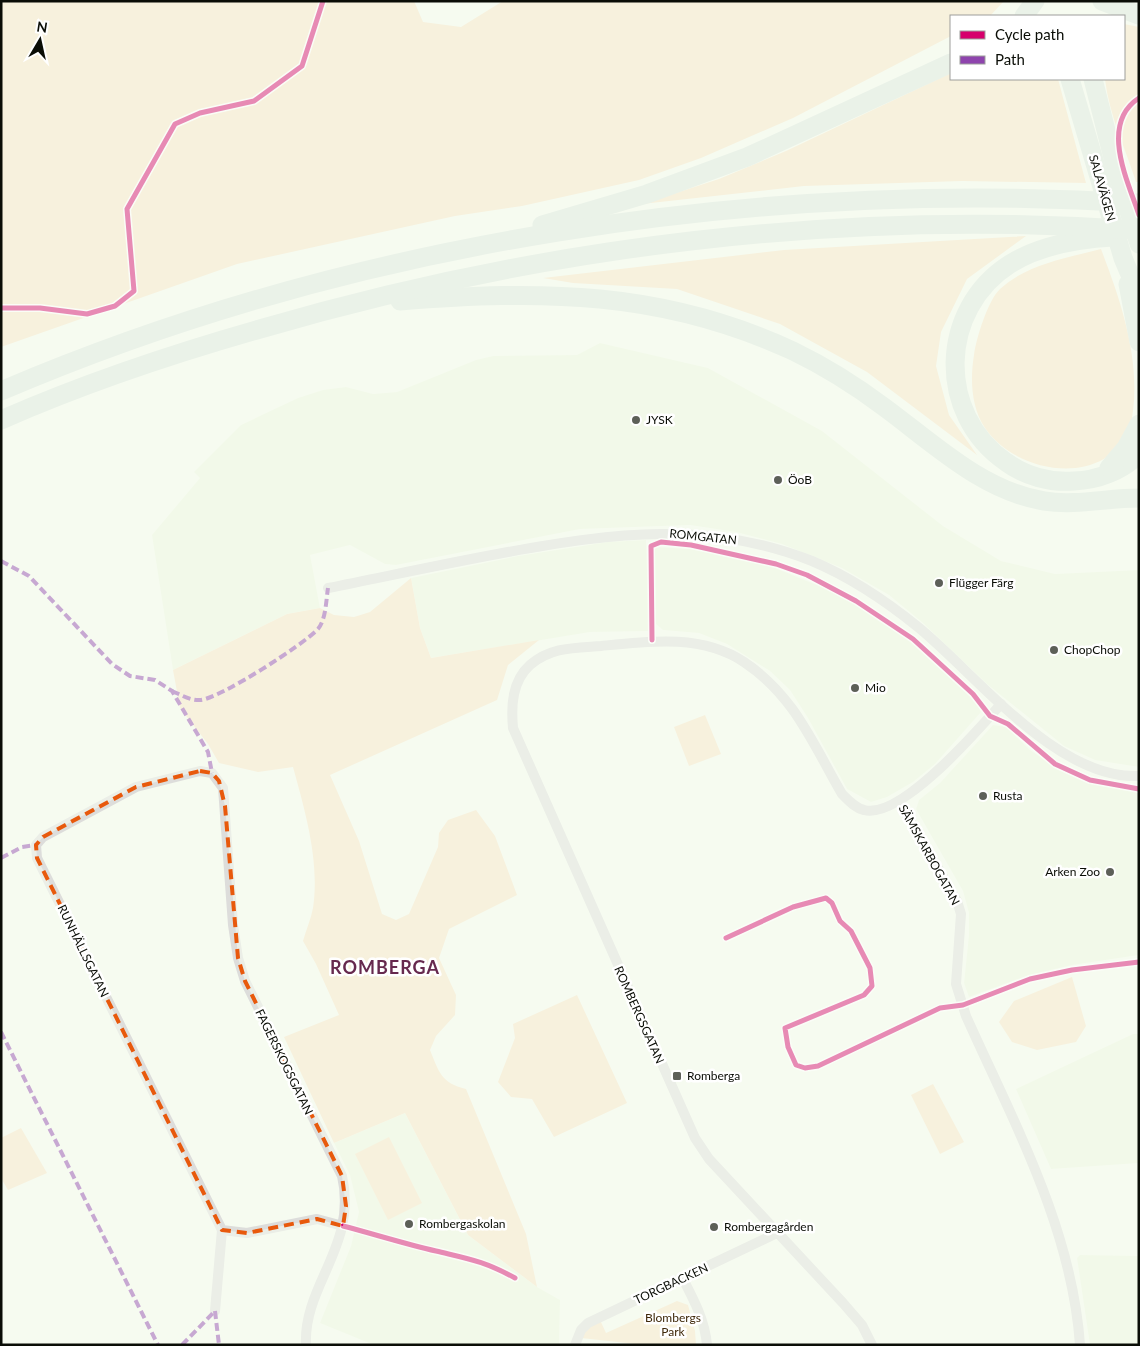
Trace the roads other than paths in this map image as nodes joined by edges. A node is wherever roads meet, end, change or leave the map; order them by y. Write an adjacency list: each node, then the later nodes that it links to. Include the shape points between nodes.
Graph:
1 (1035, 1): 4 (highway); 5 (highway)
2 (1093, 1): 6 (highway)
3 (1102, 1): 7 (highway)
4 (1025, 15)
5 (1034, 15)
6 (1094, 15)
7 (1139, 15)
8 (950, 63): 15 (highway, via 747,157 647,194)
9 (1070, 80): 16 (highway, SALAVÄGEN)
10 (1093, 80): 14 (highway, SALAVÄGEN)
11 (1139, 203): 15 (highway, via 965,198 752,207 610,224)
12 (1139, 230): 18 (highway, via 1074,225 966,224 753,234 651,245 543,262 447,280)
13 (1139, 237): 24 (highway, via 1078,240 1043,248 1010,264 982,288 972,303 963,318 955,349 955,384 960,403 975,432 998,457 1046,480 1083,481)
14 (1139, 244)
15 (440, 255): 20 (highway, via 231,308 156,332)
16 (1123, 258): 17 (highway, SALAVÄGEN); 19 (highway)
17 (1139, 296)
18 (338, 306): 21 (highway, via 166,358); 27 (highway, via 450,297 557,294 658,306 703,317 794,352 835,375 948,456 1005,489 1034,499 1061,503)
19 (1139, 342)
20 (1, 391)
21 (1, 420)
22 (1139, 424): 24 (highway, via 1126,448)
23 (1139, 454): 24 (highway, via 1115,472)
24 (1101, 476)
25 (1139, 488): 27 (highway)
26 (1139, 498): 27 (highway)
27 (1099, 500)
28 (328, 588): 30 (street, ROMGATAN, via 581,539 680,533 734,539 812,562 864,589 920,628)
29 (552, 650): 33 (street, SÄMSKARBOGATAN, via 672,640 719,650 743,661 783,694 842,794 852,803 864,810 878,810); 36 (street, ROMBERGSGATAN, via 521,675 511,712 513,728 695,1138 709,1159)
30 (1001, 704): 32 (street, ROMGATAN, via 1062,754 1092,768 1117,775); 33 (street, via 934,774)
31 (212, 773): 34 (street, FAGERSKOGSGATAN, via 223,788 238,958 245,981 342,1176 346,1206); 35 (street, RUNHÄLLSGATAN, via 200,771 136,787 43,837 36,845 37,858)
32 (1139, 776)
33 (899, 801): 43 (street, SÄMSKARBOGATAN, via 958,901 961,914 956,984 966,1016 1049,1204 1062,1250)
34 (343, 1226): 35 (street, via 317,1219 247,1233); 39 (street, FAGERSKOGSGATAN, via 309,1319)
35 (222, 1230): 38 (street)
36 (776, 1233): 37 (street, TORGBACKEN); 42 (street, ROMBERGSGATAN, via 862,1325)
37 (683, 1279): 40 (street, TORGBACKEN, via 588,1323); 41 (street, via 695,1302 706,1334)
38 (215, 1311)
39 (306, 1345)
40 (575, 1345)
41 (706, 1345)
42 (872, 1345)
43 (1080, 1345)

